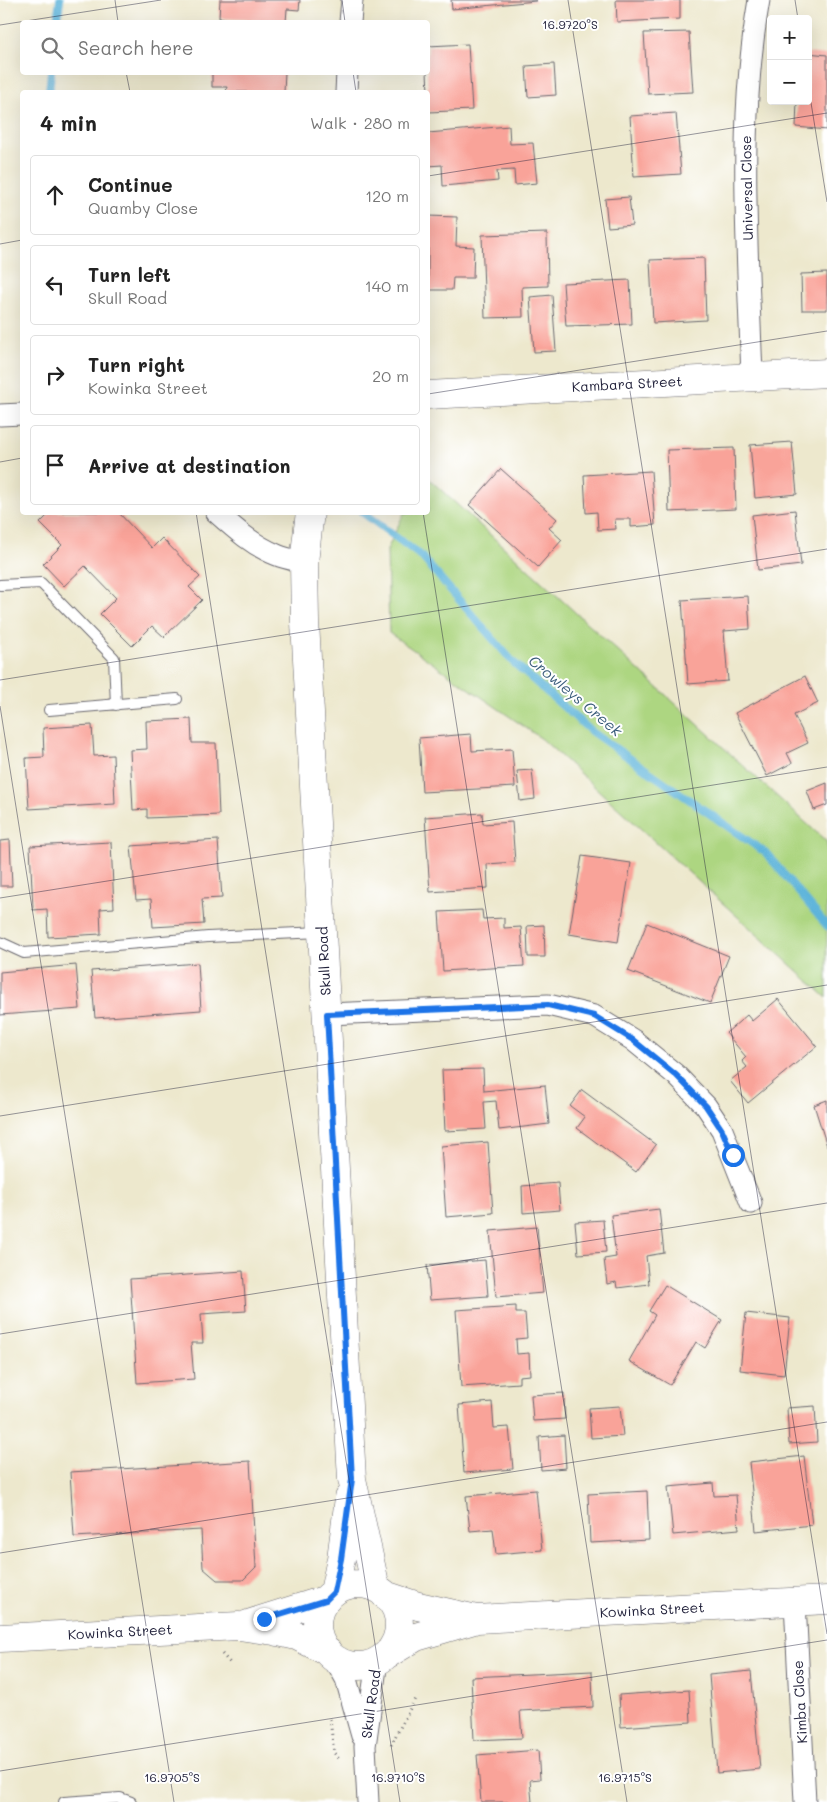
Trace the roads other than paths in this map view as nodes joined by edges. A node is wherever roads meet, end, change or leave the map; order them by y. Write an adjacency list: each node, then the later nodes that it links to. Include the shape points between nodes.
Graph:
1 (352, 0): 3 (street)
2 (759, 0): 7 (street, Universal Close, via 746,111 744,162)
3 (350, 20)
4 (347, 75): 5 (street)
5 (346, 90)
6 (827, 373): 7 (street, Kambara Street)
7 (752, 378): 8 (street, Kambara Street)
8 (430, 395)
9 (20, 414): 10 (street)
10 (0, 415)
11 (219, 515): 13 (street, via 260,547)
12 (310, 515): 13 (street, Skull Road)
13 (304, 562): 18 (street, Skull Road)
14 (0, 585): 16 (lane, via 41,583 114,658)
15 (177, 699): 16 (lane)
16 (116, 705): 17 (lane)
17 (49, 710)
18 (322, 932): 19 (lane, via 208,937 24,953); 20 (street, Skull Road)
19 (0, 942)
20 (327, 1014): 21 (street, via 548,1005 594,1016 633,1040 676,1075 706,1106 722,1130); 22 (street, Skull Road)
21 (751, 1203)
22 (352, 1479): 23 (street, Skull Road); 24 (street, Skull Road, via 341,1559)
23 (381, 1591): 24 (street, via 368,1585 354,1584 341,1587); 27 (street, Kowinka Street, via 418,1606); 31 (street, via 397,1611 399,1624 392,1649)
24 (330, 1596): 28 (street, Kowinka Street); 30 (street, via 317,1619 322,1646)
25 (827, 1600): 26 (street, Kowinka Street)
26 (795, 1602): 27 (street, Kowinka Street); 36 (street, Kimba Close)
27 (478, 1619): 31 (street, Kowinka Street, via 416,1637)
28 (239, 1626): 29 (street, Kowinka Street); 30 (street, Kowinka Street, via 297,1636)
29 (0, 1638)
30 (331, 1655): 31 (street, via 343,1664 357,1667 370,1665); 32 (street, Skull Road, via 346,1679)
31 (382, 1658): 32 (street, Skull Road)
32 (365, 1746): 35 (street, Skull Road)
33 (64, 1802): 34 (lane, via 120,1798)
34 (131, 1802)
35 (368, 1802)
36 (805, 1802)

